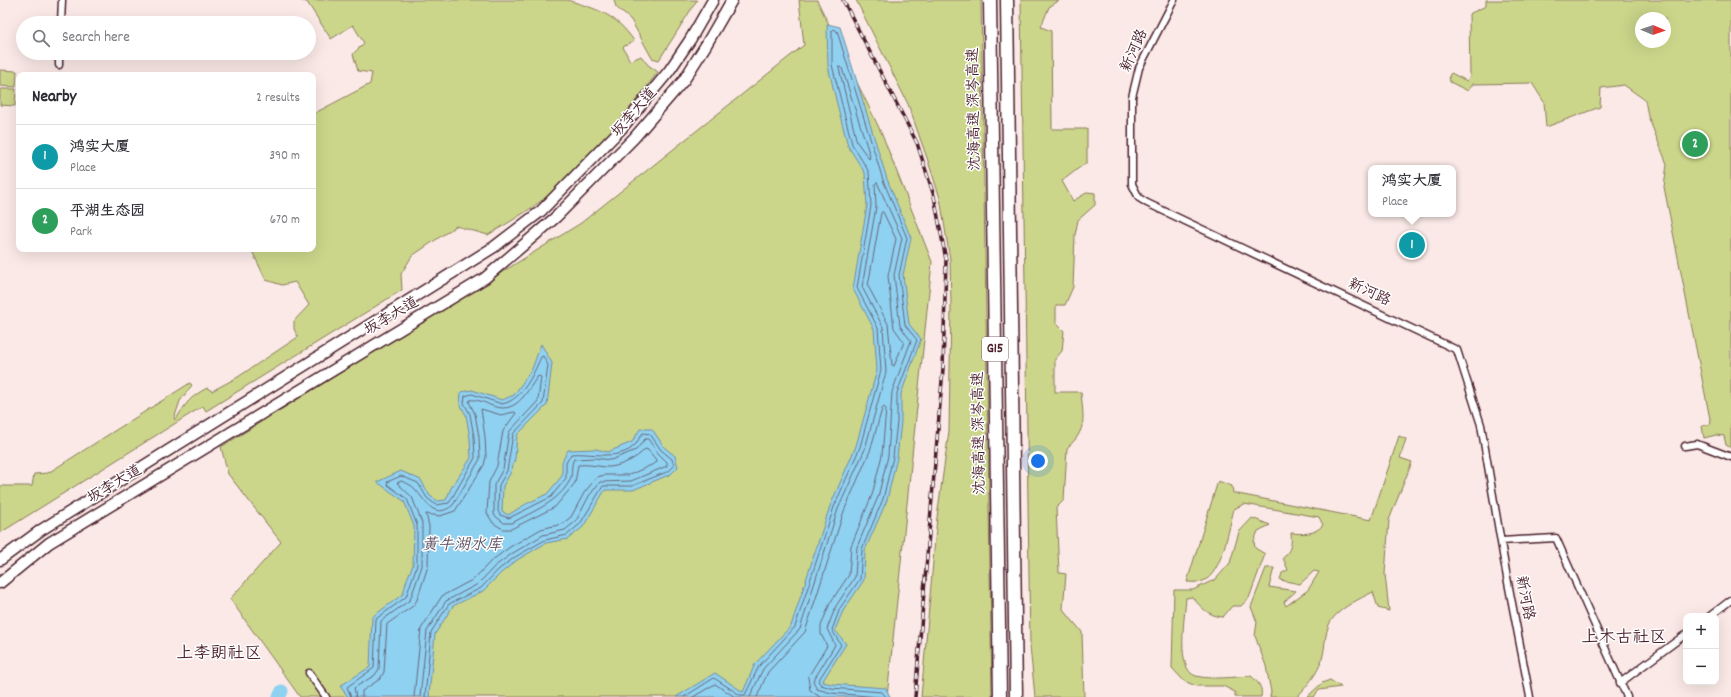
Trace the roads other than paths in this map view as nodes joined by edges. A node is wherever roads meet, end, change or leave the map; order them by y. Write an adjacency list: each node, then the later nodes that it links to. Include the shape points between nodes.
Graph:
1 (62, 0): 7 (street)
2 (713, 0): 14 (main road, 坂李大道, via 686,46 621,129 541,211 494,248 41,530)
3 (732, 0): 15 (main road, 坂李大道, via 684,80 634,138 556,217 485,278 49,543)
4 (990, 0): 23 (highway, 沈海高速 深岑高速 / G15)
5 (1007, 0): 13 (highway, G15)
6 (1174, 0): 12 (street, 新河路, via 1143,59 1133,87 1132,178 1136,194 1147,204 1457,350 1481,425)
7 (61, 16)
8 (59, 60): 9 (street)
9 (59, 65)
10 (1685, 446): 11 (street, via 1697,444)
11 (1731, 457)
12 (1501, 541): 20 (street, via 1556,538); 26 (street, 新河路)
13 (1014, 547): 24 (highway, G15); 25 (highway)
14 (0, 560)
15 (0, 583)
16 (1731, 600): 17 (street)
17 (1714, 613)
18 (1683, 636): 20 (street)
19 (308, 673): 22 (street)
20 (1620, 683): 21 (street)
21 (1624, 696)
22 (326, 697)
23 (1000, 697)
24 (1016, 697)
25 (1022, 697)
26 (1530, 697)

